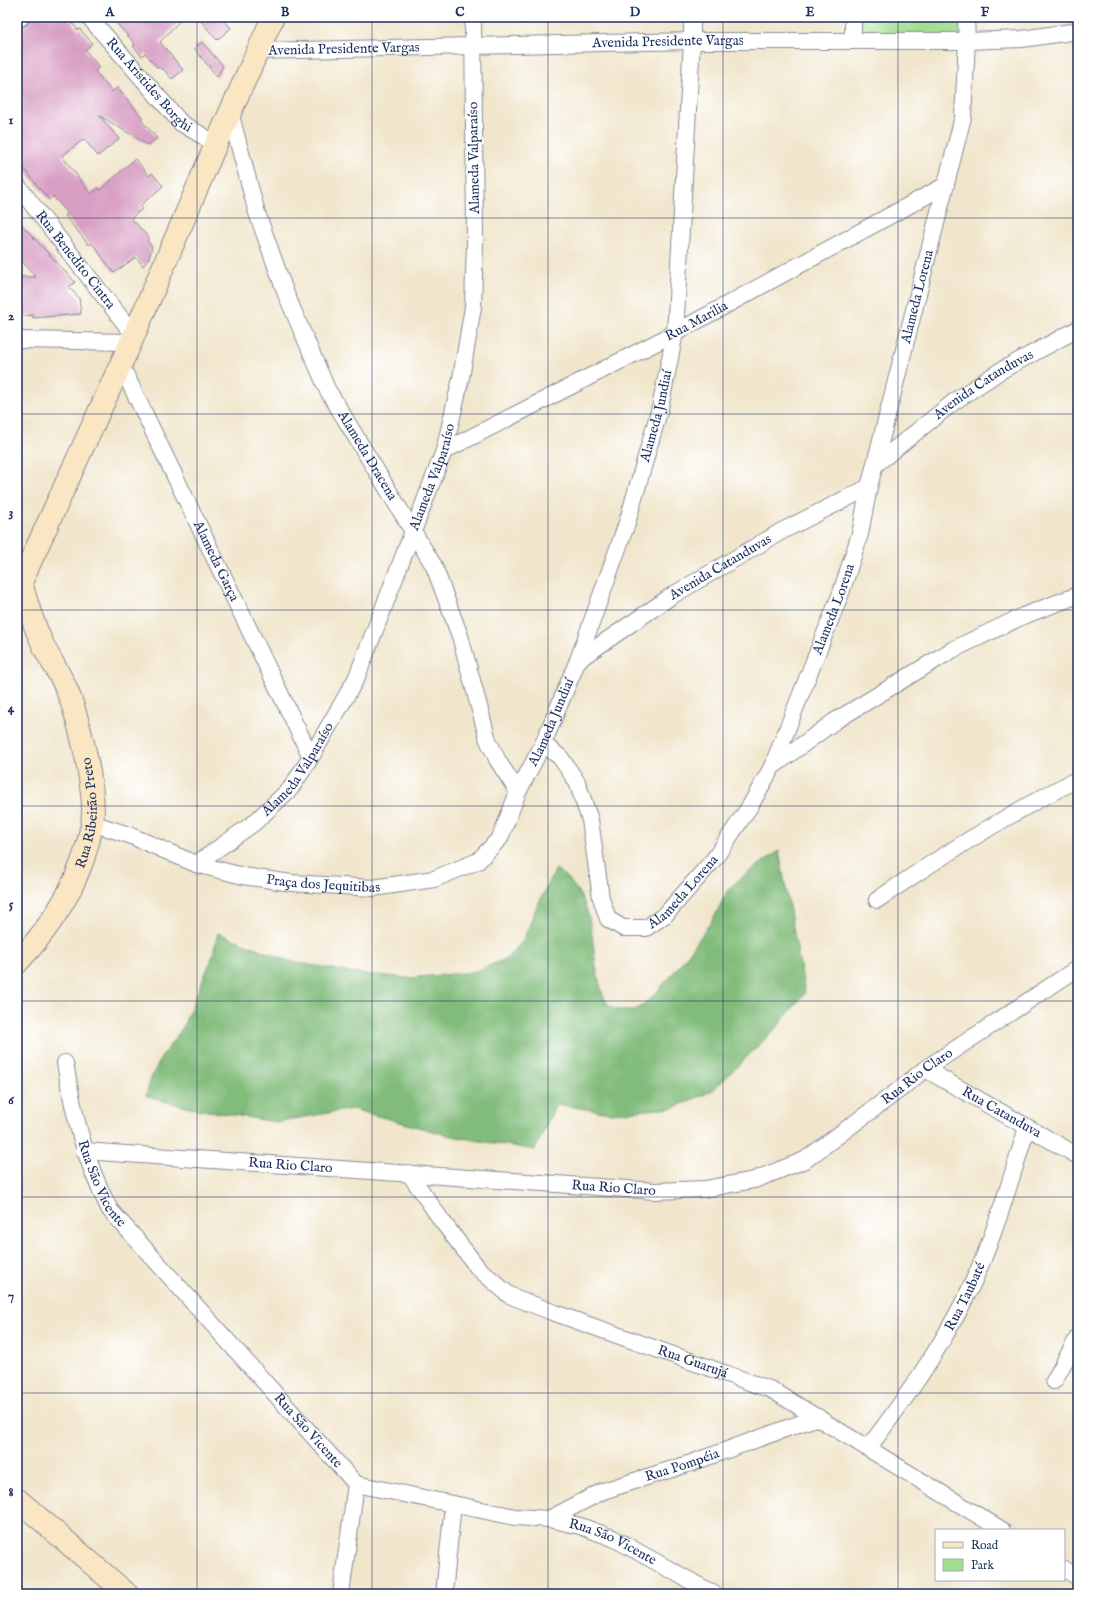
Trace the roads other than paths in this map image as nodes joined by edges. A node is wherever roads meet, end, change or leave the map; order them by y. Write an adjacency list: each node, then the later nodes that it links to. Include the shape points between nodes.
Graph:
1 (21, 17): 8 (street)
2 (89, 17): 16 (street, Rua Aristides Borghi, via 181,123)
3 (273, 17): 14 (main road)
4 (473, 17): 13 (street, Alameda Valparaíso)
5 (692, 17): 11 (street, Alameda Jundiaí)
6 (853, 17): 10 (street)
7 (966, 17): 12 (street, Alameda Lorena)
8 (17, 20)
9 (1078, 31): 12 (street, Avenida Presidente Vargas, via 1022,39)
10 (853, 40): 11 (street, Avenida Presidente Vargas); 12 (street, Avenida Presidente Vargas)
11 (692, 41): 13 (street, Avenida Presidente Vargas); 20 (street, Alameda Jundiaí)
12 (967, 41): 18 (street, Alameda Lorena, via 963,118)
13 (473, 46): 14 (street, Avenida Presidente Vargas); 24 (street, Alameda Valparaíso, via 473,308 461,378)
14 (258, 51): 15 (main road)
15 (230, 112): 16 (main road); 27 (street, Alameda Dracena, via 257,213 286,294 327,389)
16 (216, 144): 21 (main road)
17 (17, 185): 21 (street, Rua Benedito Cintra)
18 (946, 185): 20 (street, Rua Marilia); 25 (street, Alameda Lorena)
19 (1078, 329): 25 (street, Avenida Catanduvas, via 1000,371 955,401)
20 (675, 333): 24 (street, Rua Marilia); 30 (street, Alameda Jundiaí, via 660,408 629,516)
21 (133, 339): 22 (street); 23 (main road)
22 (17, 340)
23 (121, 365): 28 (main road); 32 (street, Alameda Garça)
24 (444, 451): 27 (street, Alameda Valparaíso)
25 (876, 464): 26 (street, Alameda Lorena)
26 (869, 488): 30 (street, Avenida Catanduvas, via 782,531 692,583); 33 (street, Alameda Lorena, via 860,534 841,593)
27 (414, 532): 32 (street, Alameda Valparaíso, via 356,679); 35 (street, Alameda Dracena, via 434,566 460,636 488,740)
28 (19, 586): 36 (main road, Rua Ribeirão Preto, via 44,647 66,688 91,781)
29 (1078, 595): 33 (street, via 1023,616 952,650 835,721)
30 (578, 660): 31 (street, Alameda Jundiaí)
31 (543, 744): 33 (street, Alameda Lorena, via 560,756 578,782 590,820 601,898 608,920 623,928 646,928 665,915 715,858 750,806); 35 (street, Alameda Jundiaí)
32 (311, 757): 37 (street, Alameda Valparaíso, via 291,788 254,823)
33 (772, 767)
34 (1078, 779): 38 (street, via 991,826)
35 (518, 792): 37 (street, Praça dos Jequitibas, via 500,838 478,861 434,879 373,888 292,883 242,876)
36 (92, 823): 37 (street, Praça dos Jequitibas, via 129,835); 39 (main road, Rua Ribeirão Preto, via 83,859 65,901 37,942)
37 (196, 864)
38 (877, 900)
39 (17, 963)
40 (1078, 968): 42 (street, Rua Rio Claro)
41 (65, 1063): 44 (street, Rua São Vicente, via 74,1115)
42 (924, 1069): 43 (street, Rua Catanduva); 46 (street, Rua Rio Claro, via 805,1160 754,1180 705,1189 655,1191)
43 (1027, 1128): 45 (street, Rua Catanduva); 50 (street, Rua Taubaté, via 991,1239 967,1295 945,1338 913,1388)
44 (84, 1151): 46 (street, Rua Rio Claro); 51 (street, Rua São Vicente, via 110,1210)
45 (1078, 1156)
46 (409, 1173): 49 (street, Rua Guarujá, via 442,1222 478,1268 509,1295 772,1390)
47 (1078, 1337): 48 (street)
48 (1054, 1381)
49 (818, 1417): 50 (street, Rua Guarujá); 54 (street, Rua Pompéia, via 691,1463 603,1491)
50 (869, 1447): 55 (street, Rua Guarujá)
51 (356, 1484): 53 (street, Rua São Vicente); 59 (street)
52 (17, 1498): 58 (main road)
53 (453, 1504): 54 (street, Rua São Vicente, via 515,1516); 60 (street)
54 (549, 1519): 61 (street, Rua São Vicente, via 580,1526 613,1538)
55 (1000, 1529)
56 (1065, 1570): 57 (street)
57 (1078, 1577)
58 (127, 1594)
59 (341, 1594)
60 (444, 1594)
61 (714, 1594)

